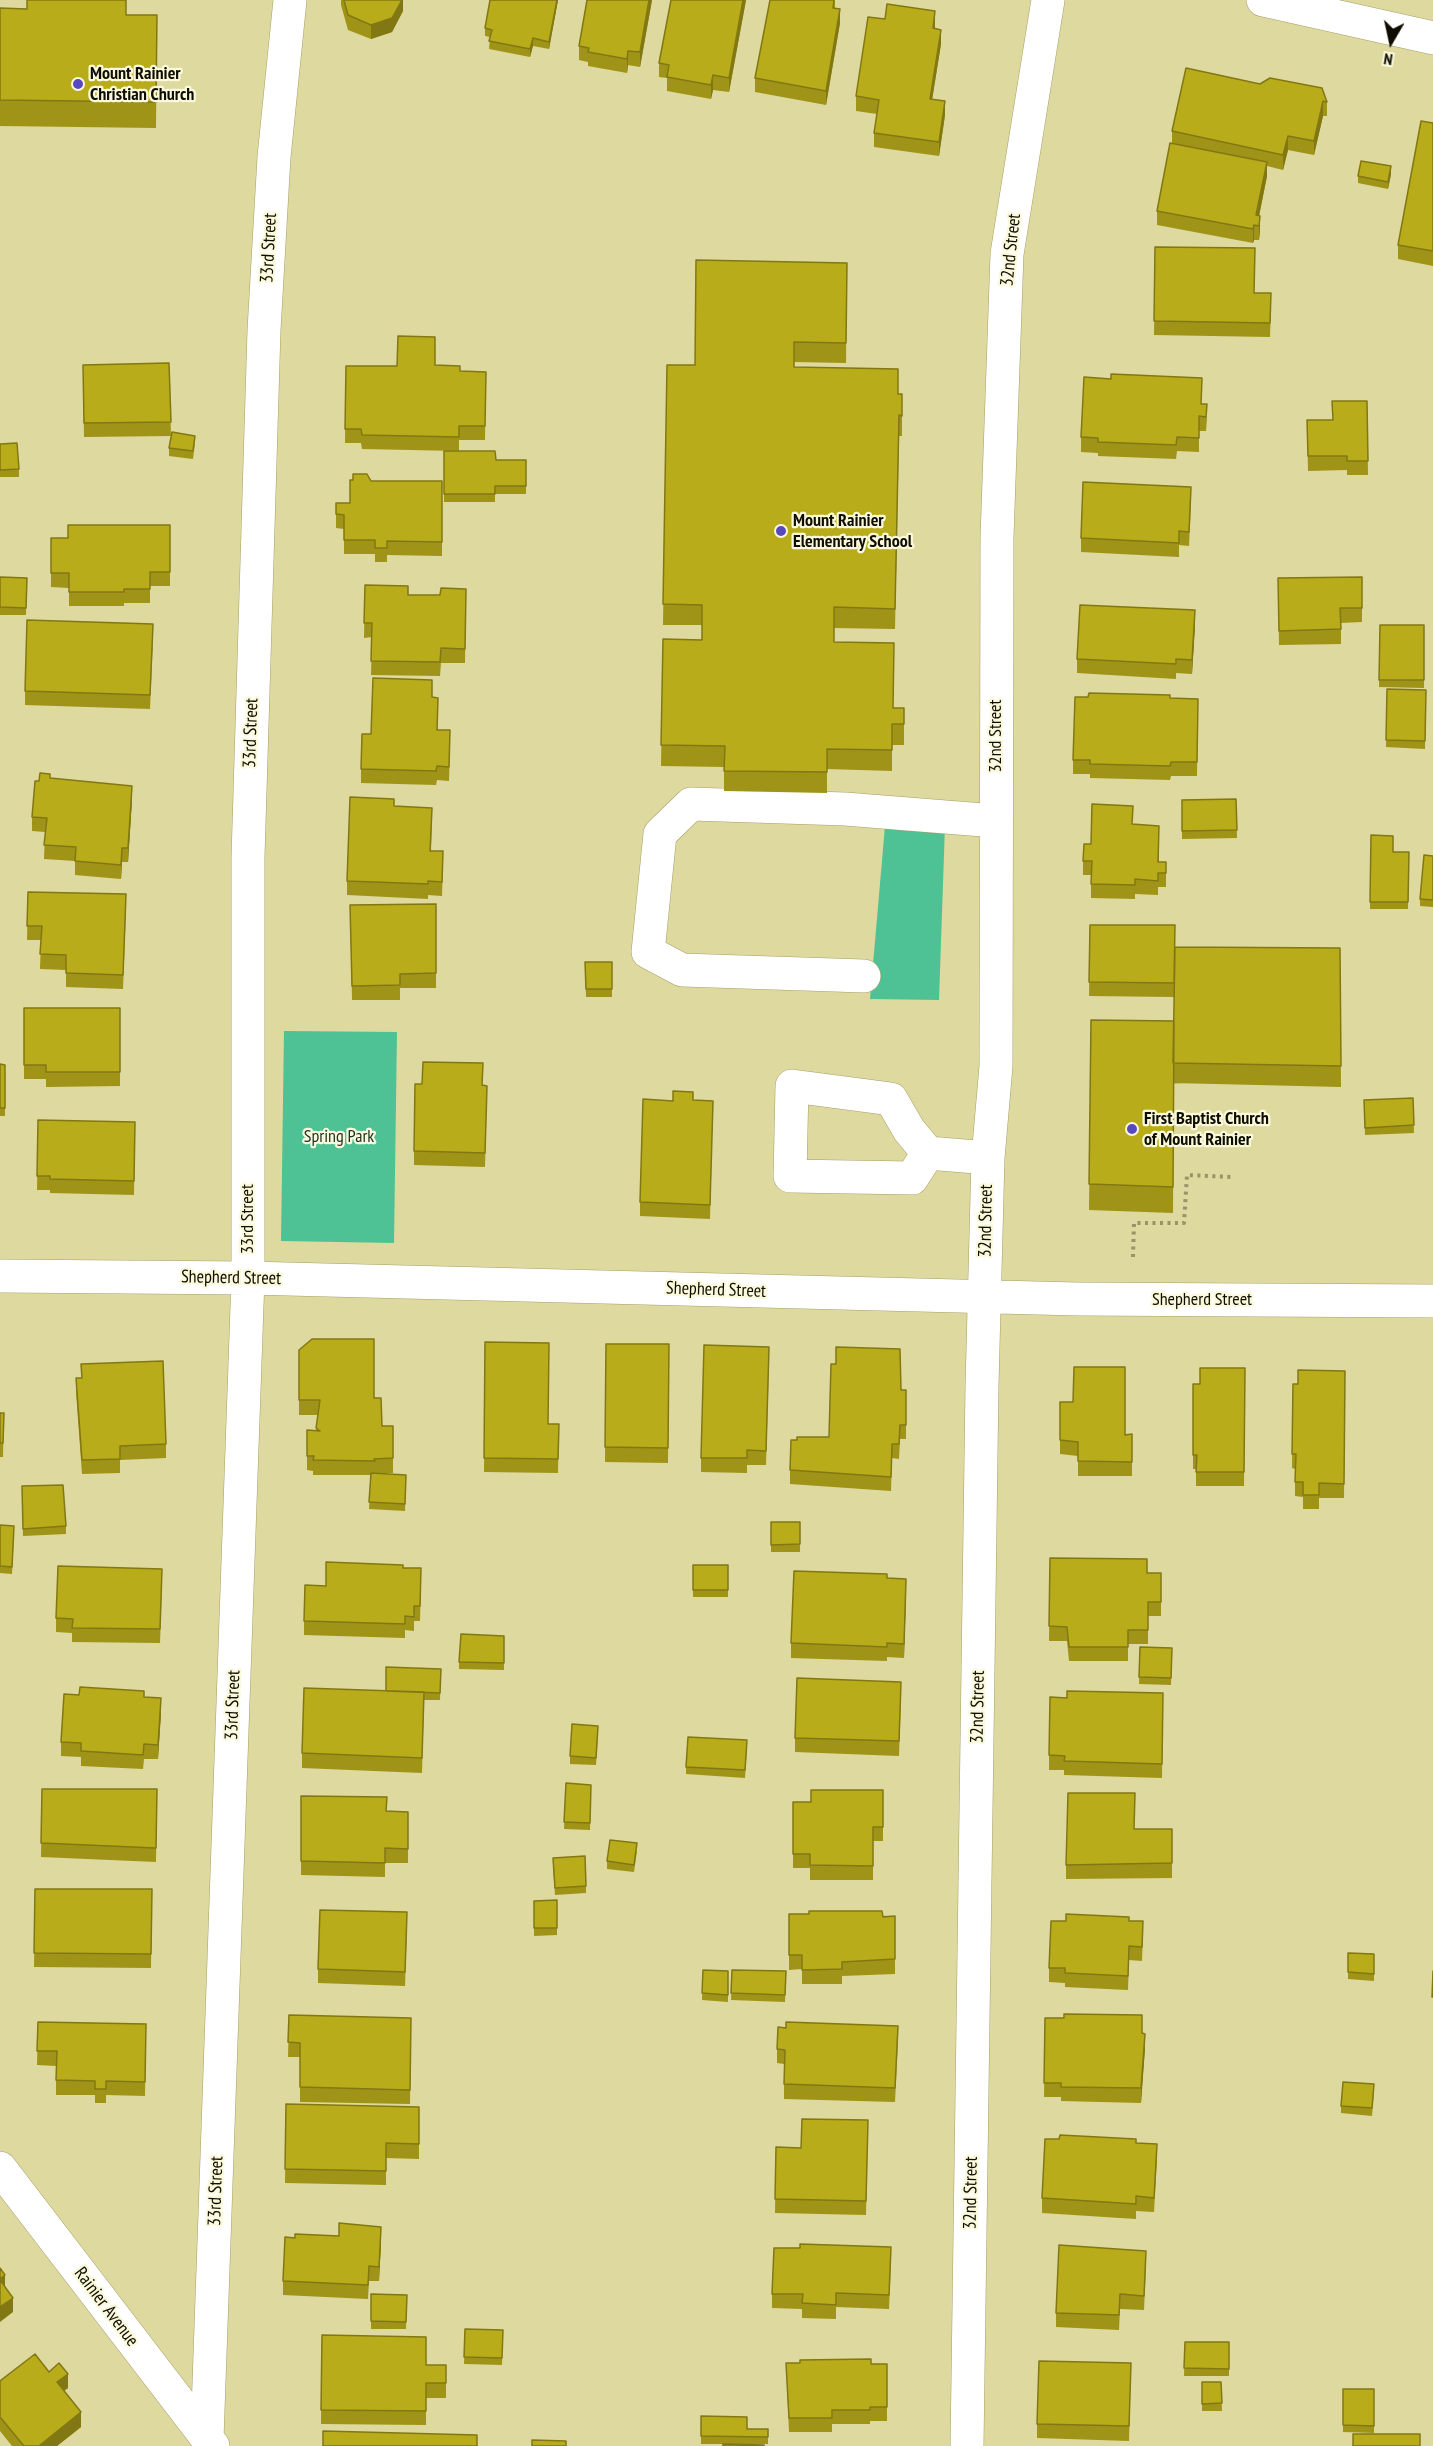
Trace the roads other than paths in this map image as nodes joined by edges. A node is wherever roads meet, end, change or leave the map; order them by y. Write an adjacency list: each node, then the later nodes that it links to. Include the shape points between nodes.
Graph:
1 (290, 0): 10 (street, 33rd Street, via 274,157 264,330 248,857)
2 (1048, 0): 5 (street, 32nd Street, via 1007,254 997,537)
3 (1263, 0): 4 (street)
4 (1433, 38)
5 (996, 821): 6 (street, via 845,809 692,804 660,834 648,952 682,970); 8 (street, 32nd Street, via 996,1066)
6 (864, 976)
7 (928, 1153): 8 (street)
8 (988, 1158): 11 (street, 32nd Street)
9 (0, 1275): 10 (street, Shepherd Street)
10 (248, 1278): 11 (street, Shepherd Street); 14 (street, 33rd Street)
11 (984, 1296): 12 (street, Shepherd Street); 15 (street, 32nd Street)
12 (1433, 1301)
13 (0, 2168): 14 (street, Rainier Avenue)
14 (210, 2443)
15 (967, 2446)

